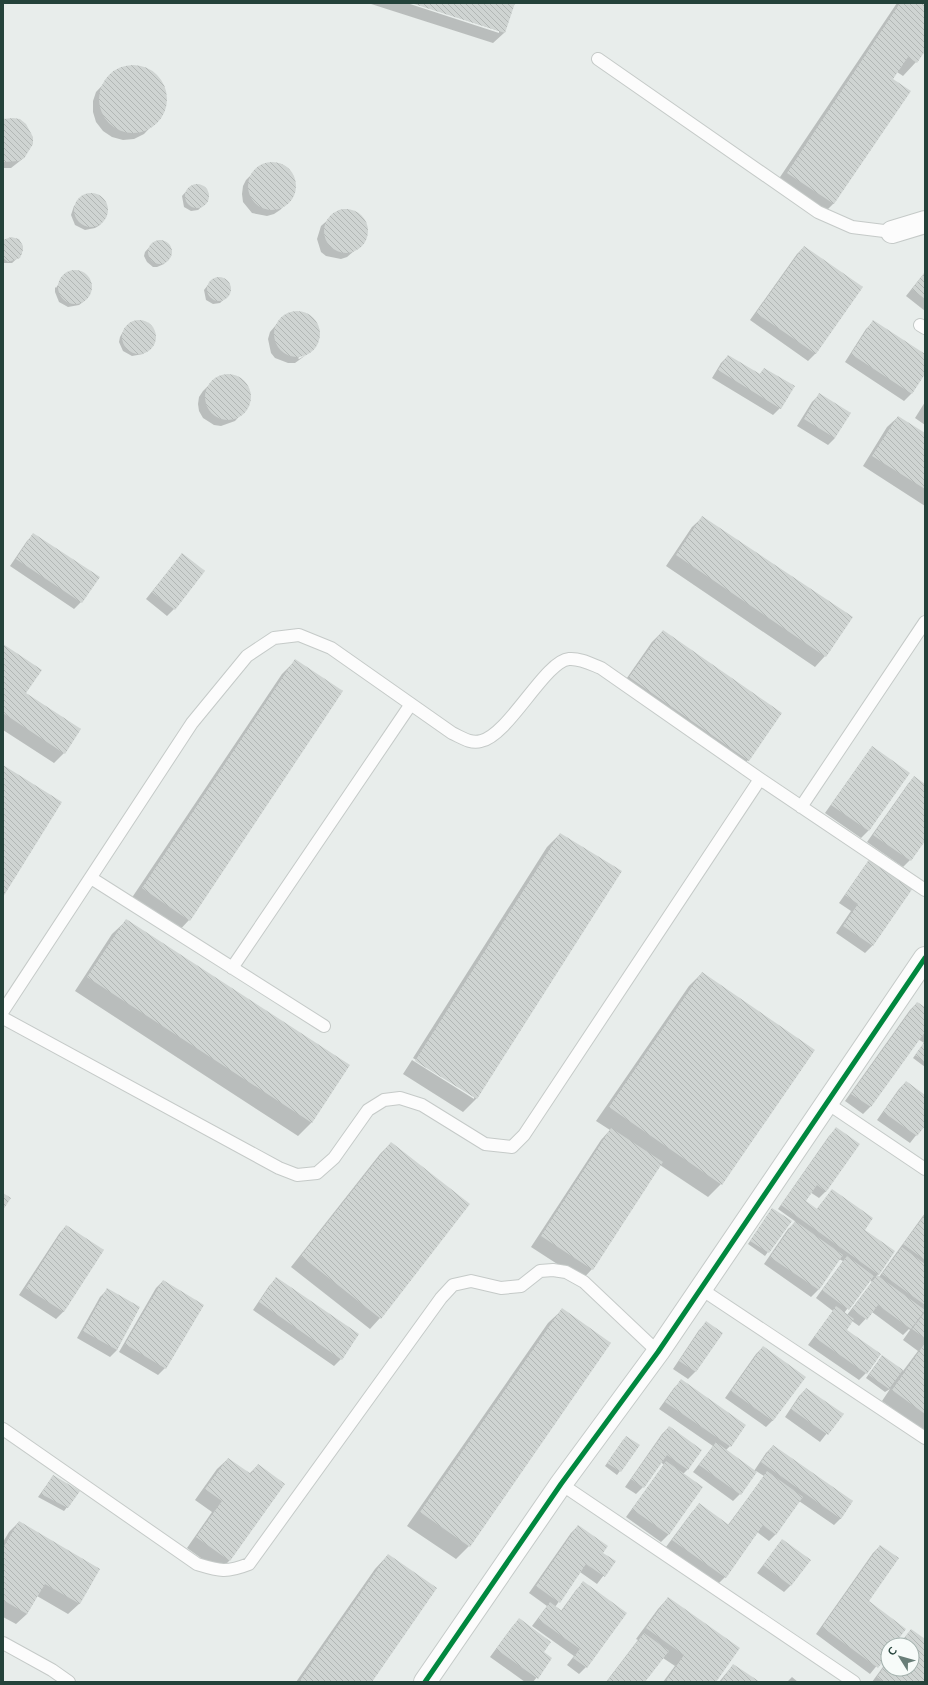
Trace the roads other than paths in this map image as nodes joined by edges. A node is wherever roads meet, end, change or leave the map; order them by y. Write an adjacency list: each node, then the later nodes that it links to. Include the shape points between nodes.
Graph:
1 (598, 59): 3 (lane, via 818,212 852,227)
2 (925, 222): 3 (street)
3 (892, 232)
4 (925, 622): 7 (lane)
5 (411, 704): 6 (lane, via 452,733 468,741 481,741 496,732 554,667 567,659 583,660 601,668); 8 (lane, via 331,648 299,635 274,638 247,656 192,723); 11 (lane)
6 (760, 779): 7 (lane); 13 (lane, via 524,1135 512,1147 485,1144 422,1105 400,1098 384,1100 368,1110 334,1158 316,1173 298,1175 279,1168)
7 (800, 807): 9 (lane)
8 (91, 878): 11 (lane); 12 (lane)
9 (925, 890)
10 (925, 958): 15 (street)
11 (232, 968): 14 (lane)
12 (3, 1011)
13 (3, 1018)
14 (324, 1026)
15 (827, 1103): 16 (lane); 17 (street)
16 (925, 1169)
17 (701, 1289): 18 (street); 20 (lane)
18 (658, 1352): 19 (lane, via 584,1282 566,1272 540,1271 521,1286 501,1288 471,1281 453,1285 441,1298 249,1564 233,1570 217,1570 197,1564); 21 (street)
19 (3, 1429)
20 (925, 1438)
21 (561, 1484): 24 (street); 25 (lane)
22 (3, 1643): 23 (lane)
23 (69, 1682)
24 (424, 1682)
25 (854, 1682)

